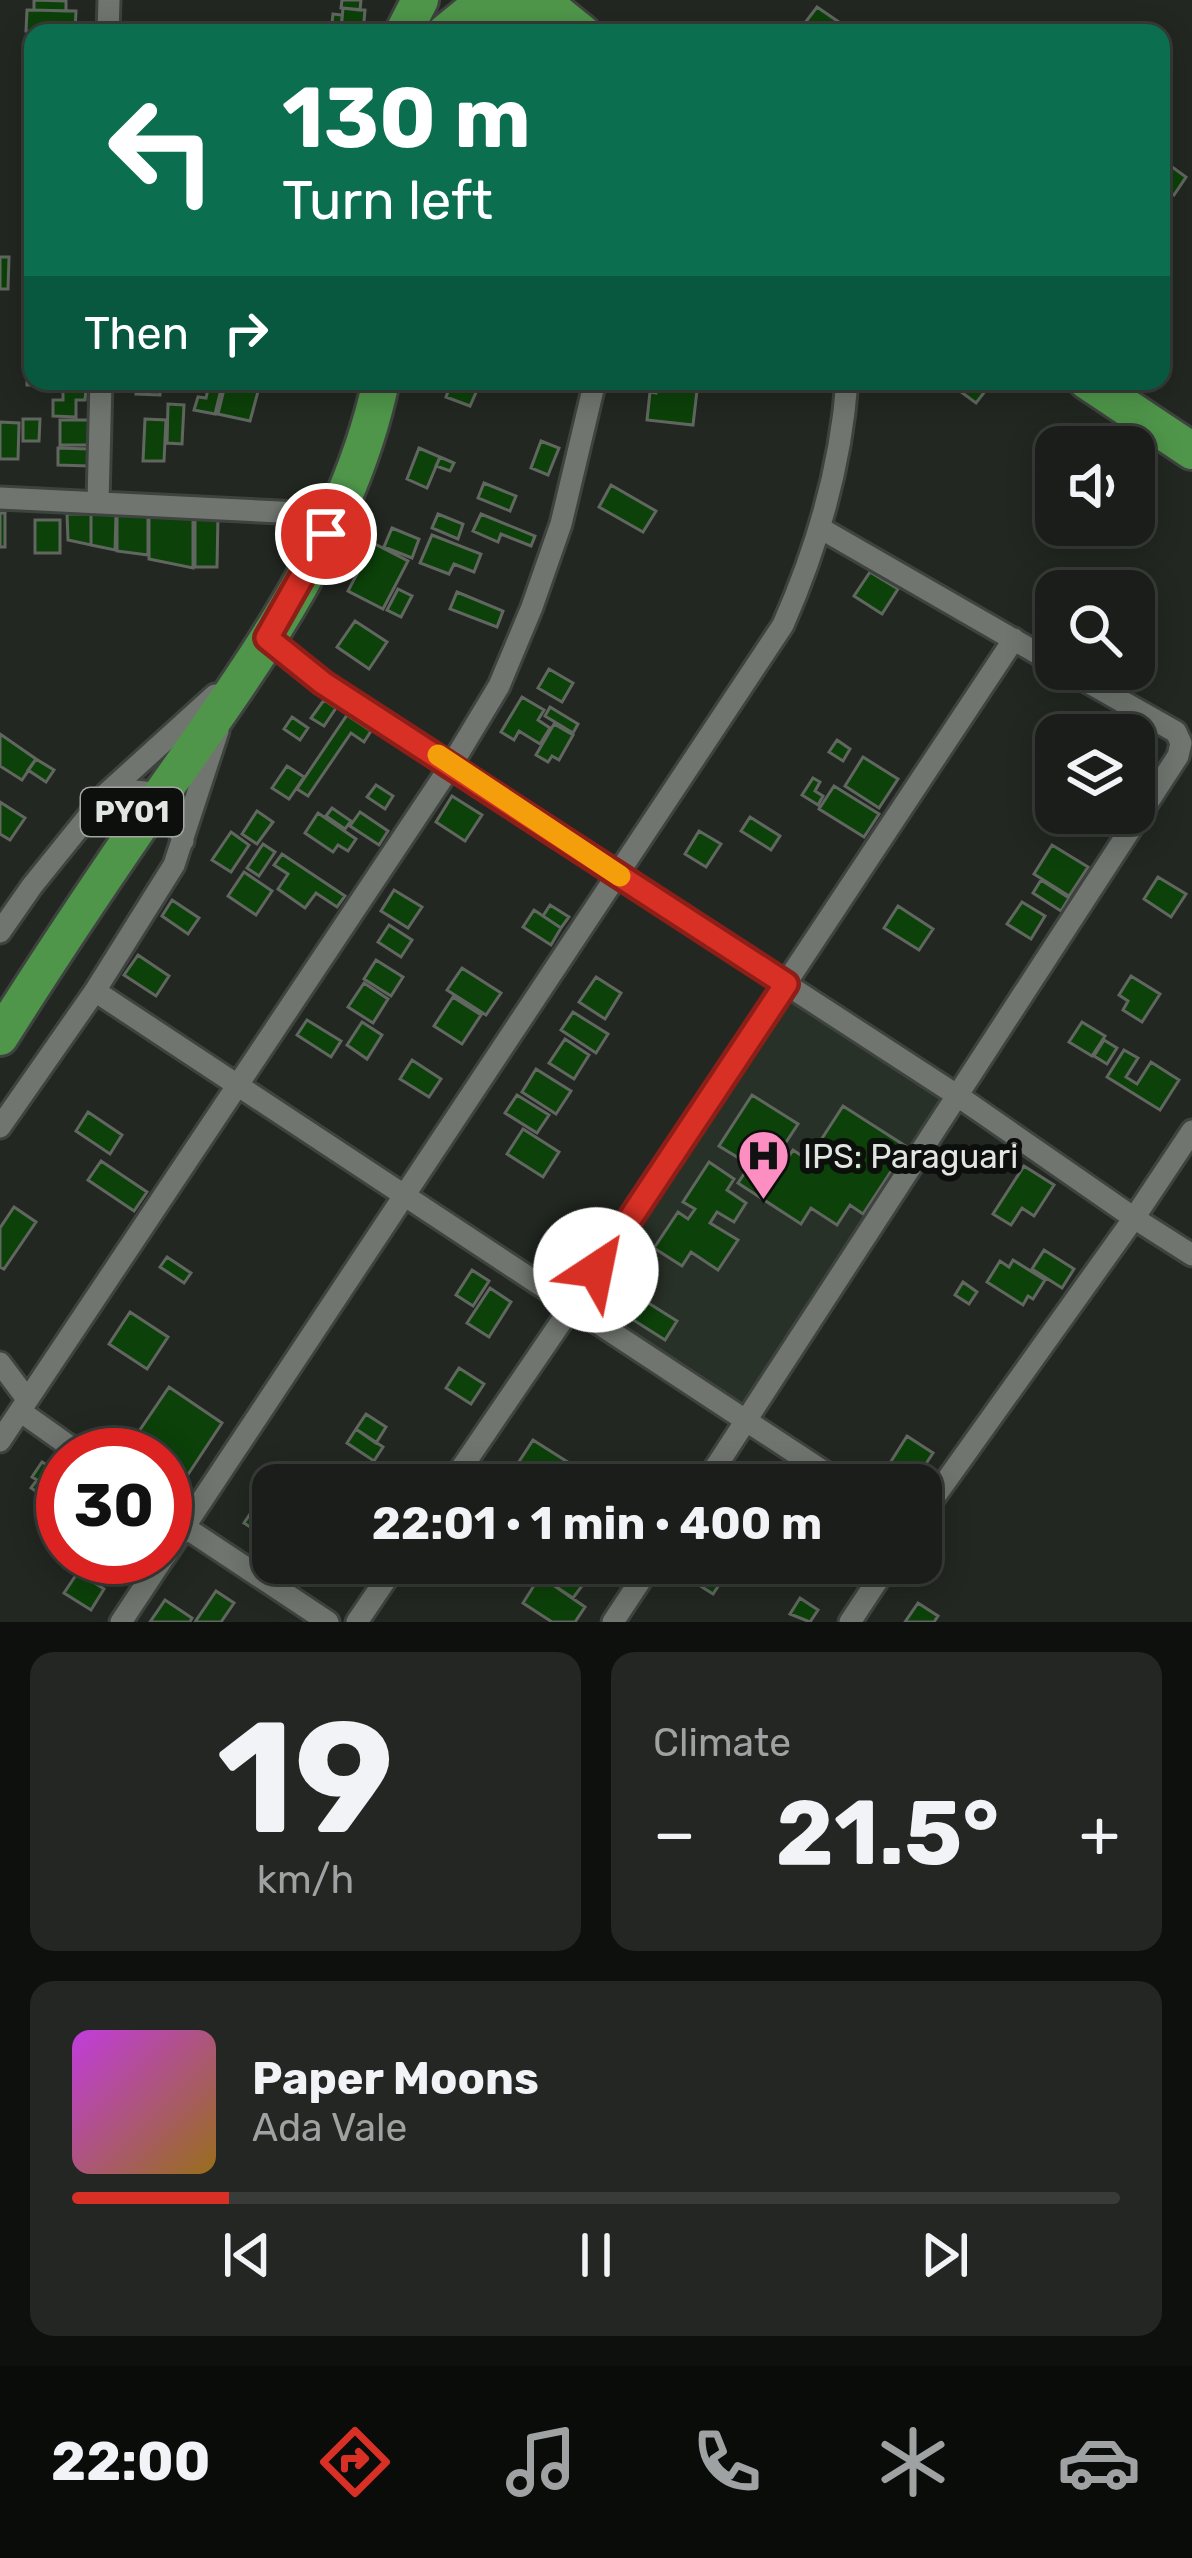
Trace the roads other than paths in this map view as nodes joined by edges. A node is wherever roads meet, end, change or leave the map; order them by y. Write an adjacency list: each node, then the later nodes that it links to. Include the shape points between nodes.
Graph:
1 (500, 0): 2 (highway)
2 (550, 17): 3 (highway, via 467,15)
3 (456, 24)
4 (100, 390): 12 (street)
5 (357, 390): 13 (highway, PY01)
6 (379, 390): 15 (highway, PY01, via 341,502)
7 (593, 390): 20 (street, via 532,607 499,686)
8 (846, 390): 14 (street)
9 (1100, 390): 10 (highway)
10 (1192, 451)
11 (0, 498): 12 (street)
12 (98, 502): 13 (street)
13 (319, 514): 19 (highway, PY01)
14 (820, 528): 16 (street); 24 (street, via 783,625)
15 (267, 638): 19 (highway, PY01); 20 (street)
16 (1014, 639): 17 (street); 26 (street)
17 (1035, 652)
18 (1103, 690): 31 (street, via 1171,728 1181,750)
19 (221, 699): 21 (highway, PY01); 22 (street); 23 (street)
20 (452, 764): 24 (street); 30 (street)
21 (154, 792): 22 (street); 23 (street); 28 (highway, PY01); 29 (highway, PY01)
22 (107, 793): 25 (street)
23 (183, 841): 27 (street)
24 (618, 874): 26 (street); 34 (street)
25 (0, 932)
26 (786, 984): 31 (street); 37 (street)
27 (95, 991): 30 (street); 32 (street)
28 (0, 1009)
29 (0, 1036)
30 (237, 1085): 34 (street); 39 (street)
31 (958, 1096): 35 (street); 40 (street)
32 (0, 1127)
33 (1192, 1131): 35 (street)
34 (405, 1195): 37 (street); 47 (street)
35 (1134, 1218): 36 (street); 46 (street)
36 (1192, 1255)
37 (572, 1306): 40 (street); 43 (street)
38 (0, 1363): 39 (street)
39 (24, 1405): 41 (street); 42 (street)
40 (746, 1420): 44 (street); 45 (street)
41 (51, 1428)
42 (0, 1441)
43 (464, 1464)
44 (718, 1464)
45 (812, 1464)
46 (942, 1487)
47 (192, 1496)
48 (192, 1533): 54 (street)
49 (147, 1584): 53 (street)
50 (383, 1584): 55 (street)
51 (638, 1584): 56 (street)
52 (875, 1584): 57 (street)
53 (121, 1622)
54 (328, 1622)
55 (357, 1622)
56 (613, 1622)
57 (850, 1622)

